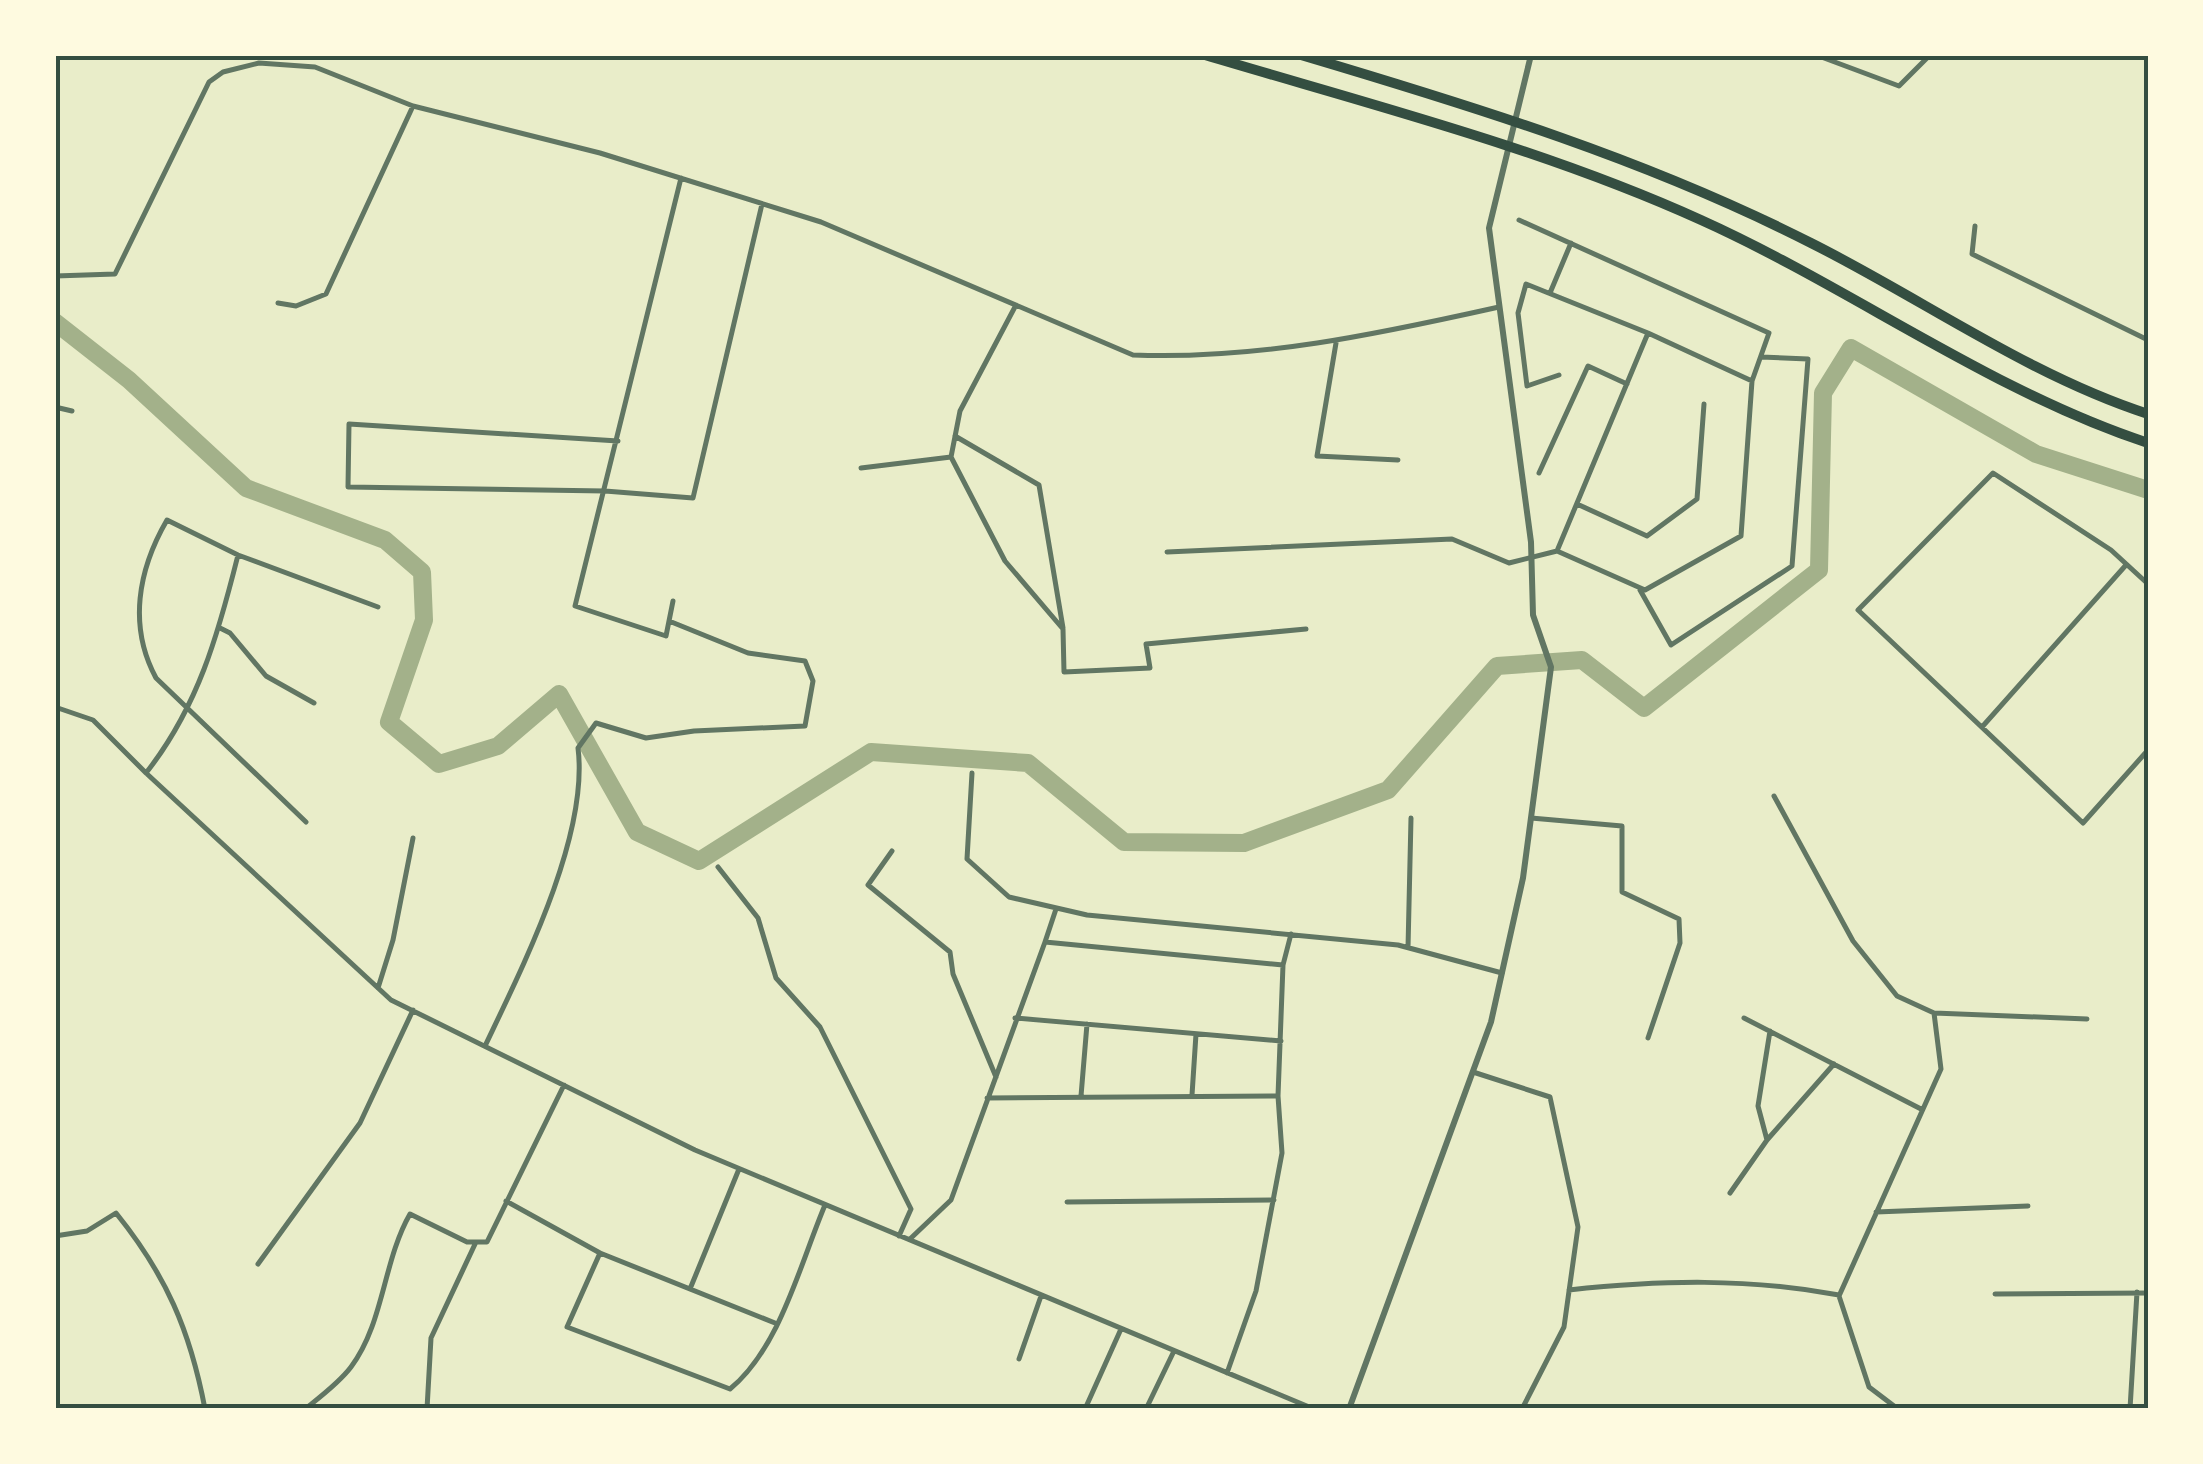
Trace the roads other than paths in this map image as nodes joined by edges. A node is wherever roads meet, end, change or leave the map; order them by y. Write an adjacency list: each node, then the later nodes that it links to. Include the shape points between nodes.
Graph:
1 (1206, 55): 30 (highway, via 1532,153 1638,194 1801,268 2022,389)
2 (1301, 55): 27 (highway, via 1541,128 1710,194 2018,357)
3 (1531, 55): 16 (street, via 1488,228)
4 (1816, 55): 5 (street, via 1899,86)
5 (1930, 55)
6 (413, 106): 7 (street); 12 (street, via 315,67 276,61 223,72 209,82 115,274); 14 (street, via 326,294 296,306)
7 (680, 178): 8 (street); 29 (street)
8 (762, 204): 15 (street, via 821,222); 35 (street, via 692,498)
9 (1519, 220): 11 (street)
10 (1976, 226): 18 (street, via 1972,254)
11 (1571, 243): 13 (street); 20 (street, via 1769,333)
12 (55, 276)
13 (1550, 294): 17 (street); 21 (street, via 1526,284 1518,313 1527,386)
14 (278, 302)
15 (1016, 305): 19 (street, via 1132,355); 28 (street, via 960,411)
16 (1499, 307): 19 (street); 40 (street)
17 (1648, 333): 22 (street); 23 (street)
18 (2148, 340)
19 (1336, 343): 32 (street, via 1317,456)
20 (1761, 357): 22 (street); 43 (street, via 1808,359 1792,566 1672,645)
21 (1558, 375)
22 (1752, 382): 43 (street, via 1740,536 1645,590)
23 (1627, 384): 34 (street, via 1588,366); 36 (street)
24 (1704, 404): 36 (street, via 1697,499 1647,536)
25 (55, 407): 26 (street)
26 (72, 411)
27 (2148, 414)
28 (955, 436): 31 (street); 48 (street, via 1040,485)
29 (618, 441): 35 (street); 35 (street, via 349,424 348,486)
30 (2148, 443)
31 (951, 457): 33 (street); 48 (street, via 1005,561)
32 (1398, 460)
33 (861, 468)
34 (1539, 473)
35 (605, 491): 46 (street, via 575,606 666,636)
36 (1577, 504): 37 (street)
37 (1558, 551): 40 (street); 43 (street)
38 (1167, 552): 40 (street, via 1452,539 1508,563)
39 (238, 555): 45 (street); 47 (street); 52 (street, via 167,520 150,550 138,609 141,650 156,678)
40 (1530, 560): 59 (street, via 1537,626 1551,668)
41 (2126, 564): 42 (street); 53 (street); 53 (street, via 1992,473 1858,610)
42 (2148, 584)
43 (1639, 587)
44 (673, 601): 46 (street)
45 (378, 607)
46 (669, 621): 81 (street, via 748,653 806,662 813,681 804,726 646,738 596,723 578,748 582,782 531,948)
47 (220, 628): 50 (street, via 266,676); 52 (street)
48 (1063, 629): 49 (street, via 1064,672 1150,668 1146,644)
49 (1306, 629)
50 (314, 704)
51 (55, 707): 55 (street, via 94,720)
52 (190, 710): 55 (street); 60 (street)
53 (1982, 727): 54 (street, via 2084,823)
54 (2148, 750)
55 (146, 773): 70 (street)
56 (972, 773): 64 (street, via 966,859 1009,897)
57 (1774, 796): 72 (street, via 1853,941 1898,996)
58 (1411, 818): 67 (street)
59 (1530, 818): 69 (street); 79 (street, via 1622,826 1622,892 1679,919 1680,942)
60 (306, 822)
61 (414, 838): 70 (street)
62 (892, 850): 84 (street, via 868,885 950,952)
63 (718, 867): 101 (street, via 758,918 776,978 820,1027 897,1178 911,1209)
64 (1057, 908): 65 (street); 66 (street)
65 (1291, 934): 67 (street); 68 (street)
66 (1045, 942): 68 (street); 73 (street)
67 (1408, 948): 69 (street)
68 (1284, 965): 80 (street)
69 (1502, 972): 83 (street)
70 (378, 988): 71 (street)
71 (414, 1010): 81 (street); 105 (street, via 360,1123)
72 (1934, 1014): 75 (street); 90 (street, via 1941,1069)
73 (1016, 1018): 76 (street); 84 (street)
74 (1744, 1018): 77 (street)
75 (2087, 1019)
76 (1087, 1024): 78 (street); 86 (street)
77 (1770, 1031): 82 (street); 91 (street, via 1758,1106)
78 (1196, 1034): 80 (street); 87 (street)
79 (1648, 1038)
80 (1283, 1041): 88 (street)
81 (485, 1046): 85 (street)
82 (1834, 1064): 90 (street); 91 (street)
83 (1473, 1072): 107 (street, via 1550,1098 1578,1227); 124 (street)
84 (997, 1080): 89 (street)
85 (564, 1085): 92 (street); 95 (street)
86 (1081, 1096): 87 (street); 89 (street)
87 (1192, 1096): 88 (street)
88 (1278, 1096): 94 (street, via 1282,1153)
89 (987, 1098): 102 (street, via 951,1200)
90 (1921, 1109): 99 (street)
91 (1767, 1140): 93 (street)
92 (739, 1168): 97 (street); 106 (street)
93 (1730, 1193)
94 (1275, 1200): 96 (street); 117 (street, via 1256,1291)
95 (506, 1201): 103 (street, via 487,1242); 104 (street)
96 (1067, 1202)
97 (824, 1205): 101 (street); 113 (street)
98 (2028, 1206): 99 (street)
99 (1876, 1212): 112 (street)
100 (55, 1236): 118 (street, via 87,1231 116,1213 176,1299)
101 (899, 1236): 102 (street)
102 (908, 1240): 111 (street)
103 (476, 1242): 119 (street, via 410,1214 394,1241 378,1309 352,1366); 120 (street, via 431,1338)
104 (600, 1253): 106 (street); 113 (street, via 567,1327 730,1389 758,1359)
105 (258, 1264)
106 (690, 1289): 113 (street)
107 (1569, 1290): 112 (street, via 1666,1280 1771,1282); 125 (street, via 1564,1327)
108 (2137, 1291): 109 (street); 110 (street); 127 (street)
109 (2148, 1293)
110 (1996, 1294)
111 (1041, 1296): 114 (street); 116 (street)
112 (1840, 1296): 126 (street, via 1869,1387)
113 (775, 1323)
114 (1121, 1329): 115 (street); 121 (street)
115 (1174, 1351): 117 (street); 122 (street)
116 (1019, 1359)
117 (1227, 1373): 123 (street)
118 (205, 1409)
119 (305, 1409)
120 (427, 1409)
121 (1085, 1409)
122 (1146, 1409)
123 (1314, 1409)
124 (1349, 1409)
125 (1522, 1409)
126 (1898, 1409)
127 (2130, 1409)

